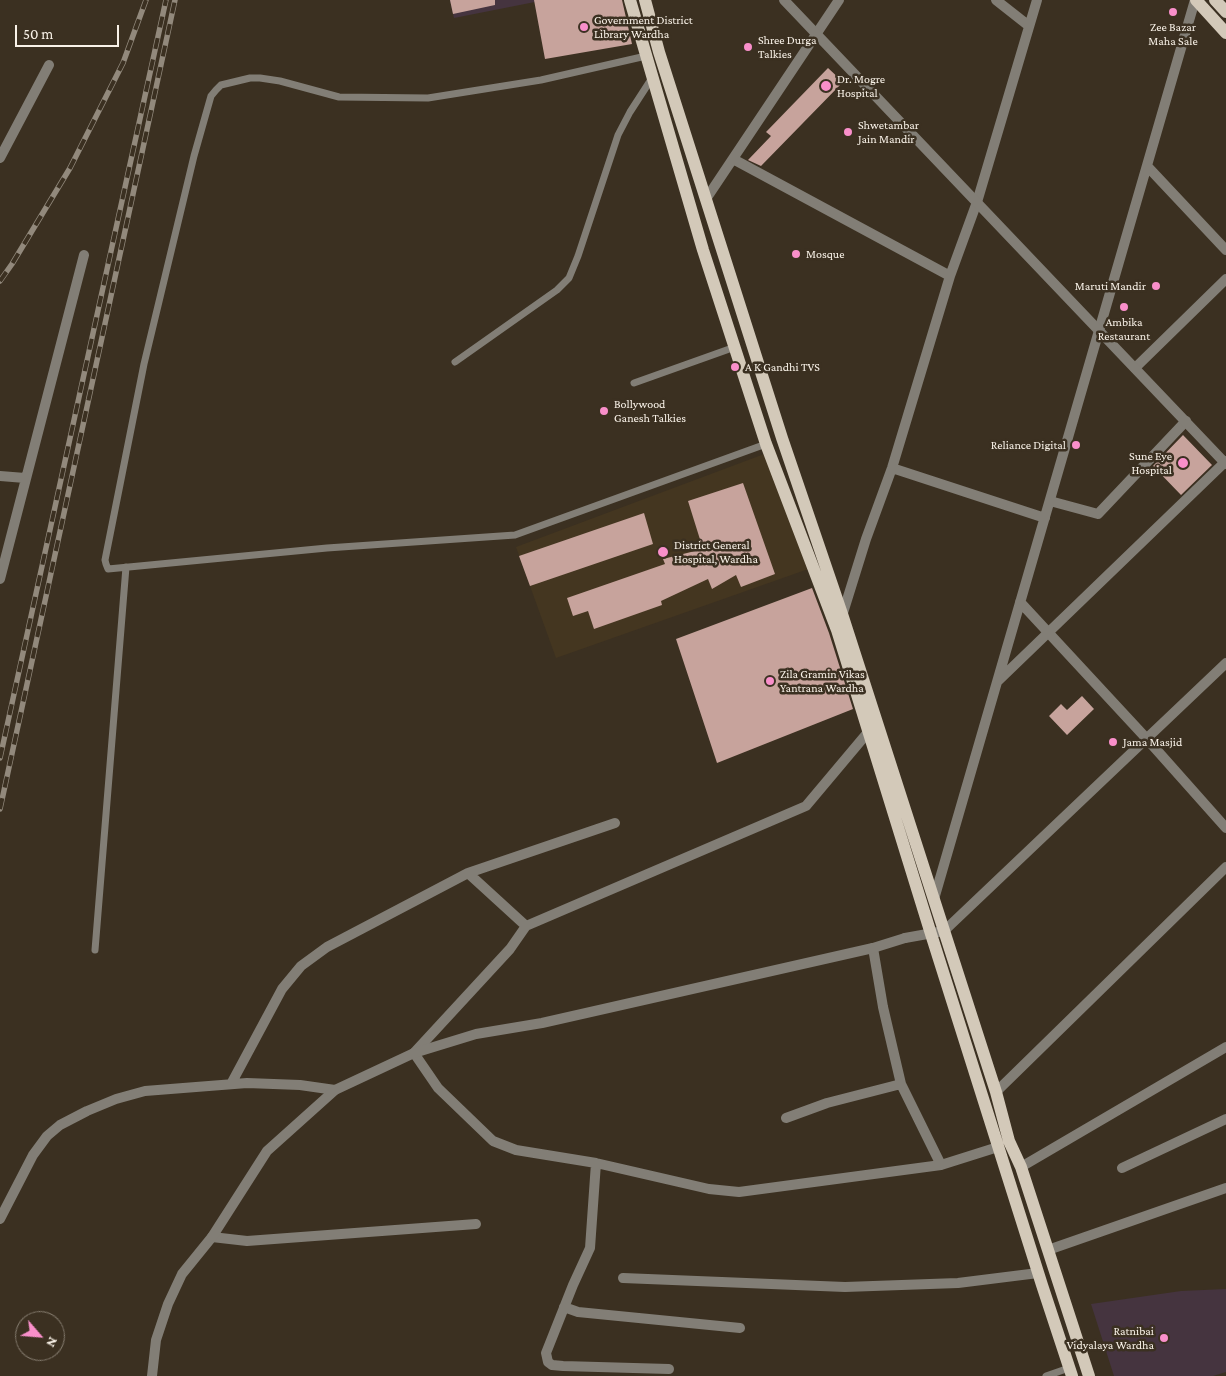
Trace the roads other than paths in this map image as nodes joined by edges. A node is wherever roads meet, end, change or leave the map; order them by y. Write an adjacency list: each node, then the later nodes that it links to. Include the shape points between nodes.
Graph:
1 (630, 0): 13 (main road)
2 (645, 0): 20 (main road)
3 (784, 0): 11 (street)
4 (839, 0): 11 (street)
5 (996, 0): 10 (street)
6 (1037, 0): 10 (street)
7 (1195, 0): 12 (main road); 19 (street)
8 (1214, 0): 9 (main road)
9 (1226, 12)
10 (1030, 26): 21 (street)
11 (816, 33): 18 (street); 21 (street)
12 (1226, 33)
13 (646, 56): 15 (main road); 39 (lane, via 541,80 428,98 339,97 280,80 260,78 250,78 216,90 211,96 194,156 144,364 105,560 108,568)
14 (49, 65): 16 (street)
15 (652, 78): 27 (main road); 28 (lane, via 618,135 569,278)
16 (4, 144): 17 (street)
17 (0, 158)
18 (733, 159): 20 (street); 24 (street)
19 (1147, 166): 22 (street); 26 (street)
20 (706, 199): 42 (main road)
21 (977, 202): 24 (street); 26 (street)
22 (1226, 250)
23 (84, 255): 36 (street)
24 (950, 276): 34 (street)
25 (1226, 278): 29 (street)
26 (1100, 330): 29 (street); 37 (street)
27 (735, 347): 30 (lane); 32 (main road)
28 (455, 362)
29 (1135, 368): 31 (street)
30 (634, 383)
31 (1186, 422): 33 (street); 37 (street, via 1098,514)
32 (766, 444): 39 (lane, via 515,535); 43 (main road)
33 (1226, 463): 44 (street)
34 (892, 468): 38 (street); 42 (street)
35 (0, 476): 36 (street)
36 (25, 478): 40 (street)
37 (1050, 501): 38 (street)
38 (1045, 518): 41 (street)
39 (126, 567): 58 (lane)
40 (0, 579)
41 (1020, 602): 44 (street); 46 (street)
42 (842, 614): 43 (street); 53 (main road)
43 (837, 630): 47 (main road)
44 (1048, 632): 46 (street); 48 (street)
45 (1226, 663): 48 (street)
46 (997, 682): 53 (street)
47 (869, 731): 54 (street, via 806,806); 56 (main road)
48 (1146, 738): 50 (street); 55 (street)
49 (615, 823): 52 (street)
50 (1226, 828)
51 (1226, 867): 64 (street)
52 (468, 873): 54 (street); 61 (street, via 327,947 301,966 282,989)
53 (933, 900): 55 (main road)
54 (526, 926): 60 (street, via 504,956)
55 (944, 931): 56 (street); 64 (main road)
56 (931, 934): 57 (street); 67 (main road)
57 (872, 948): 60 (street, via 542,1023 476,1034); 62 (street, via 882,1007)
58 (95, 950)
59 (1226, 1047): 70 (street)
60 (414, 1053): 63 (street); 68 (street, via 438,1088 493,1141 516,1150)
61 (231, 1084): 63 (street, via 300,1085); 73 (street, via 145,1091 94,1108 60,1125 32,1155)
62 (901, 1084): 65 (street, via 826,1103); 69 (street)
63 (335, 1090): 75 (street, via 268,1151)
64 (996, 1092): 70 (main road, via 1009,1142)
65 (786, 1118)
66 (1226, 1119): 71 (street)
67 (998, 1147): 69 (street); 78 (main road)
68 (596, 1163): 69 (street, via 709,1189 739,1192); 79 (street, via 590,1248)
69 (941, 1165)
70 (1021, 1167): 76 (main road)
71 (1122, 1168)
72 (1226, 1188): 76 (street)
73 (0, 1218)
74 (476, 1224): 75 (street, via 246,1241)
75 (212, 1237): 83 (street, via 182,1274 168,1304 156,1340)
76 (1048, 1250): 85 (main road)
77 (624, 1278): 78 (street, via 845,1287)
78 (1040, 1279): 82 (main road)
79 (564, 1307): 80 (street, via 578,1312); 81 (street, via 546,1353 552,1365)
80 (740, 1328)
81 (668, 1369)
82 (1071, 1372): 84 (lane)
83 (152, 1376)
84 (1046, 1376)
85 (1089, 1376)

